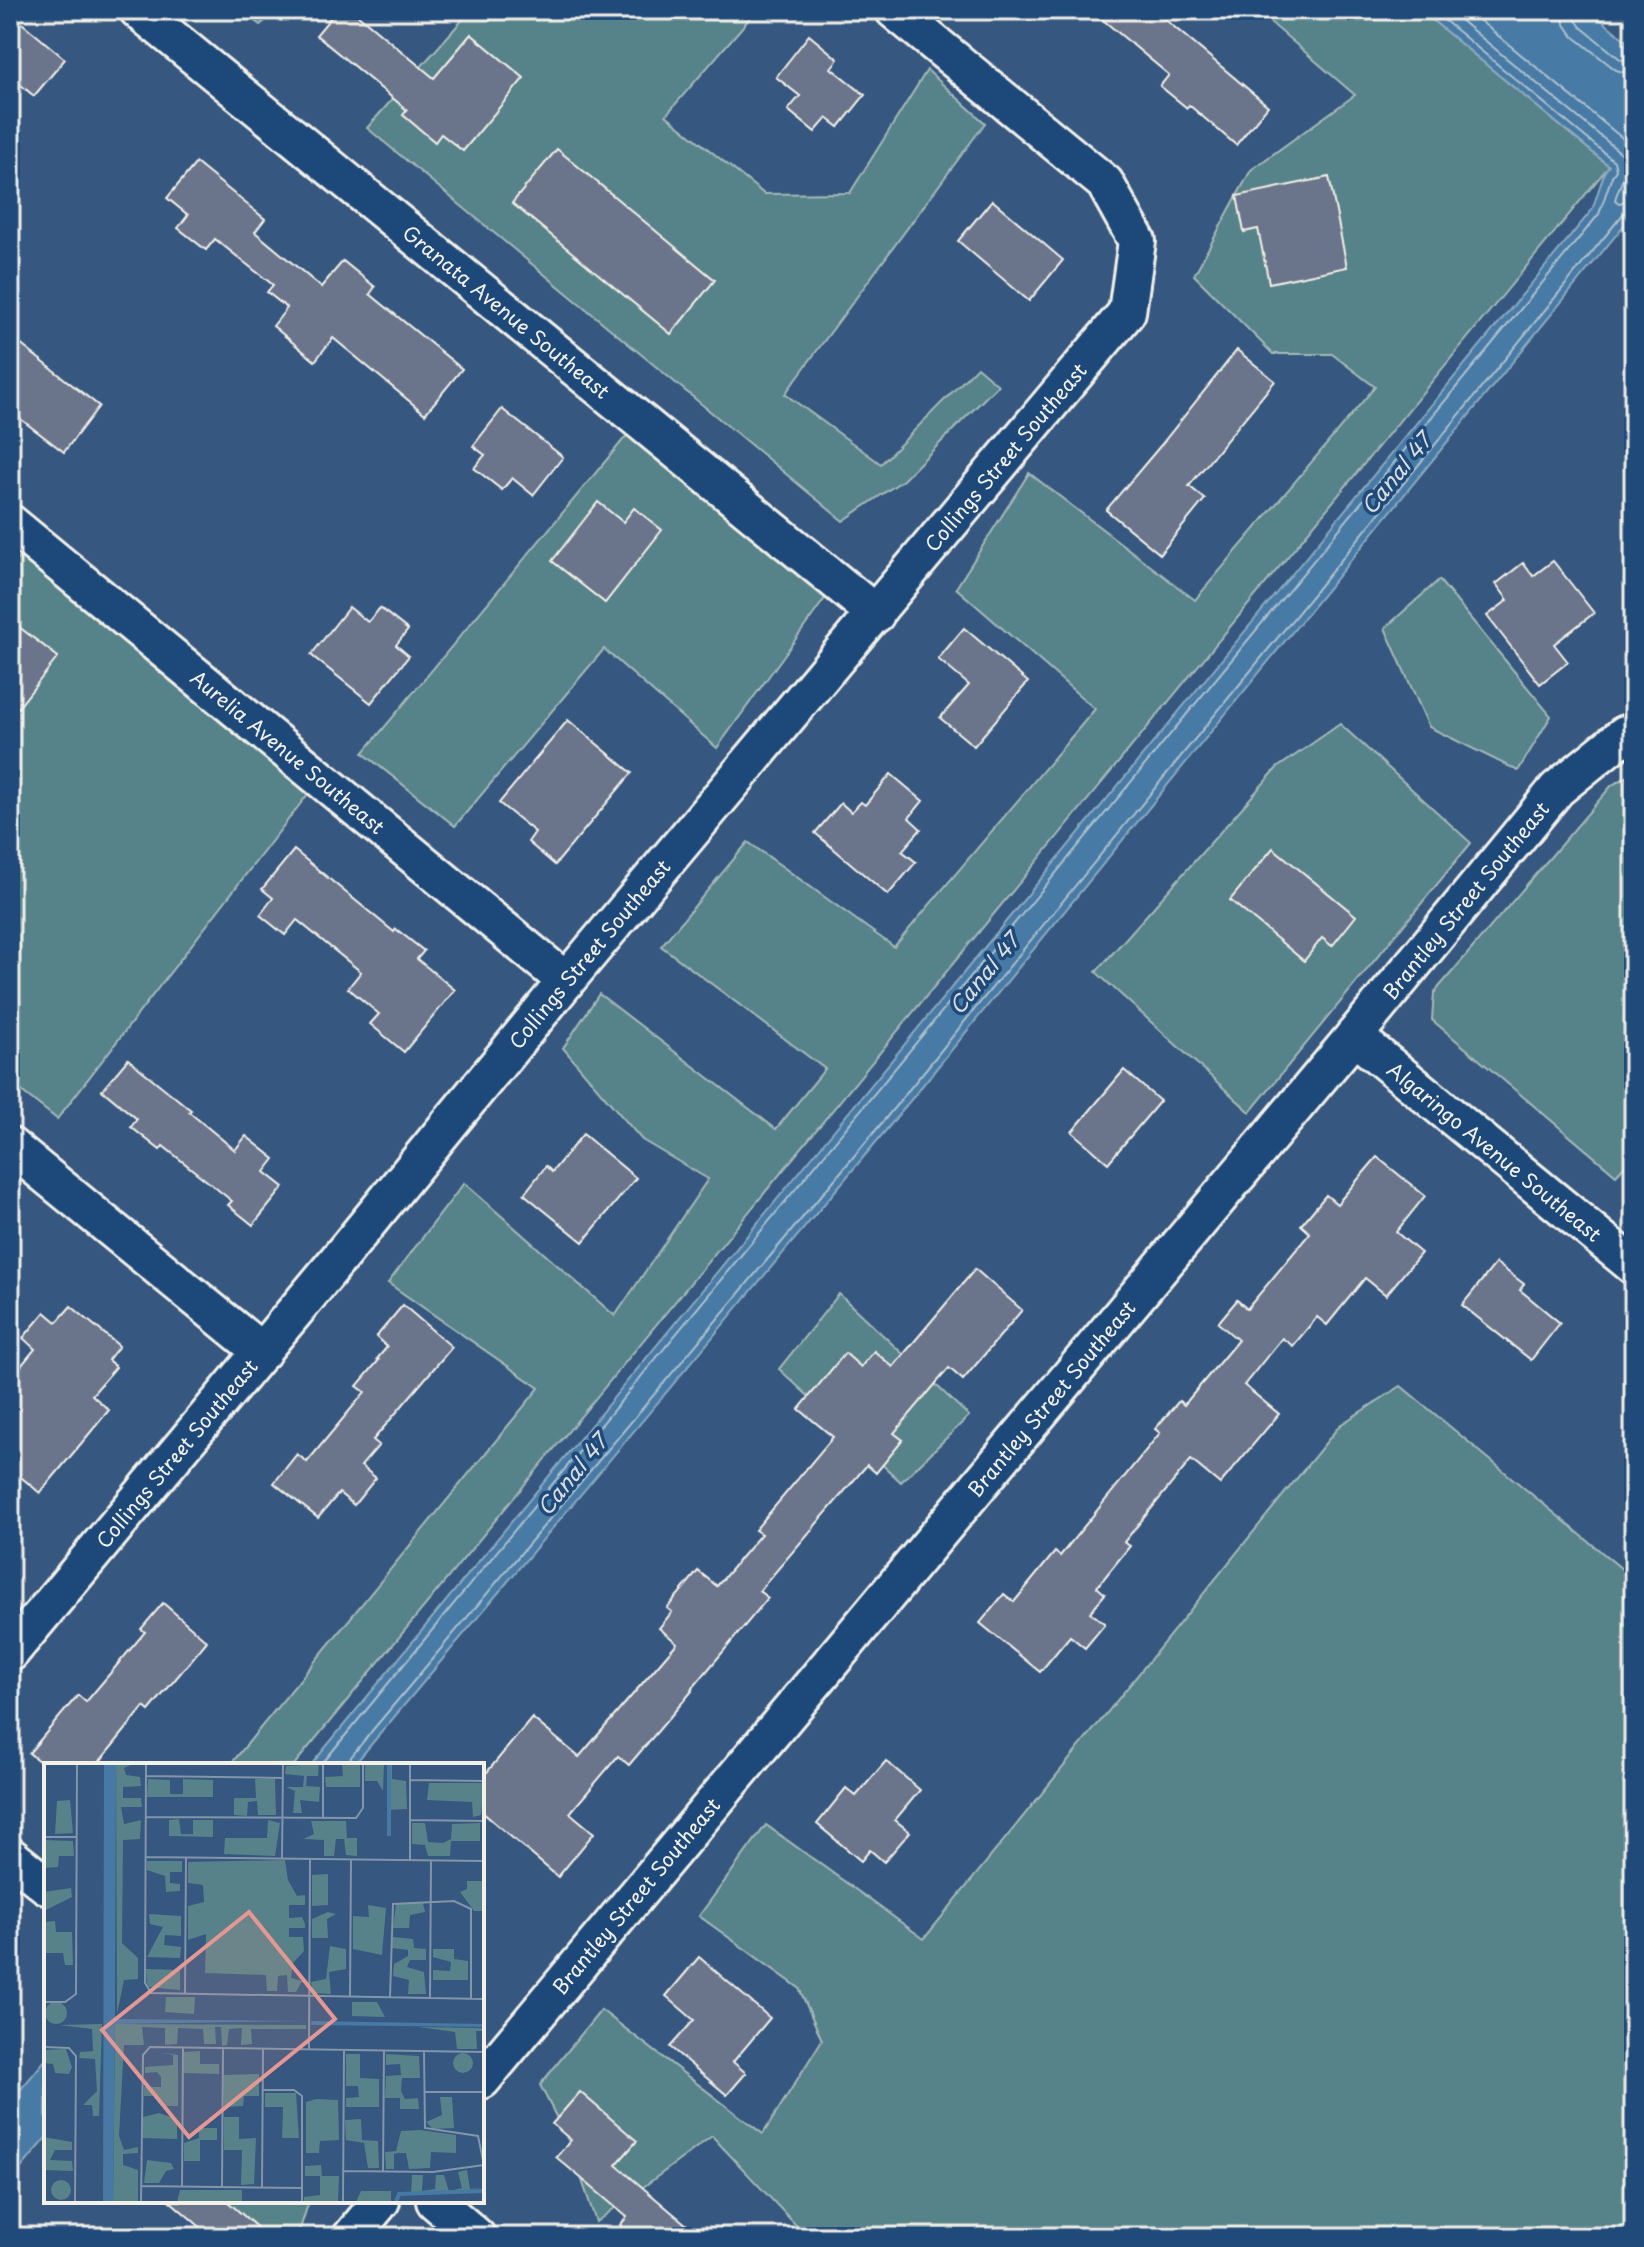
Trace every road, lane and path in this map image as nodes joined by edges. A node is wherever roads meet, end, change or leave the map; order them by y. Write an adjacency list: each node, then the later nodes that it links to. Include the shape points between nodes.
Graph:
1 (138, 10): 4 (street, Granata Avenue Southeast)
2 (894, 10): 4 (street, Collings Street Southeast, via 1105,183 1137,241 1127,312)
3 (10, 523): 6 (street, Aurelia Avenue Southeast)
4 (876, 614): 6 (street, Collings Street Southeast)
5 (1634, 732): 7 (street, Brantley Street Southeast, via 1557,789)
6 (566, 981): 10 (street, Collings Street Southeast)
7 (1354, 1036): 9 (street, Algaringo Avenue Southeast); 14 (street, Brantley Street Southeast)
8 (10, 1146): 10 (street)
9 (1634, 1266)
10 (262, 1352): 11 (street, Collings Street Southeast)
11 (10, 1653)
12 (10, 1856): 13 (street)
13 (44, 1883)
14 (484, 2078)
15 (379, 2203): 17 (street)
16 (437, 2203): 18 (street)
17 (351, 2237)
18 (477, 2237)

